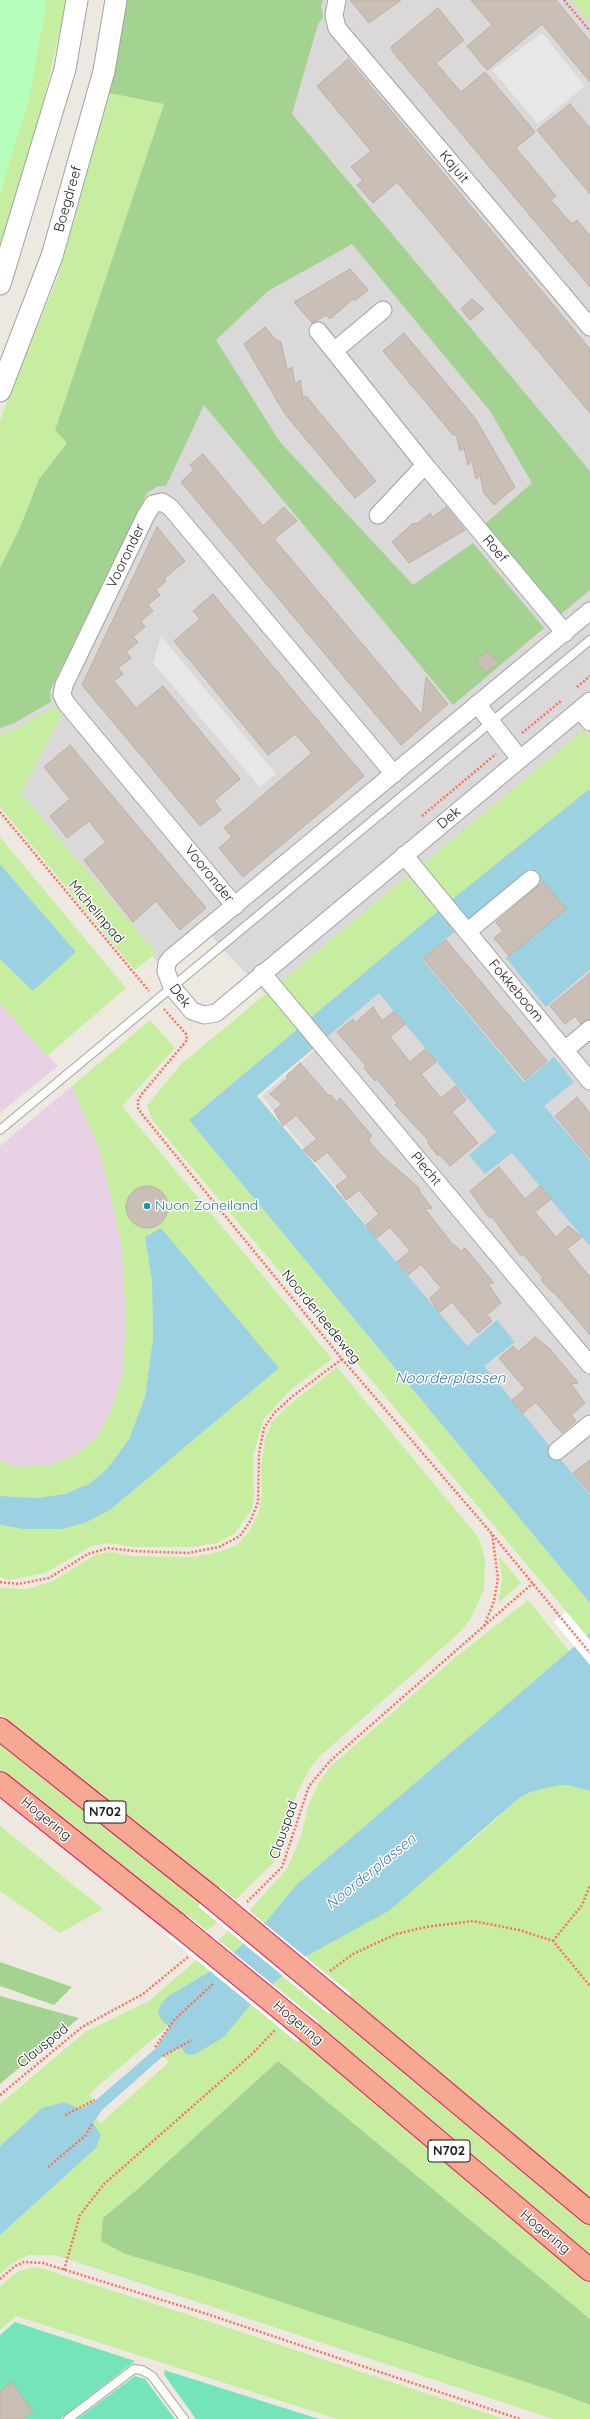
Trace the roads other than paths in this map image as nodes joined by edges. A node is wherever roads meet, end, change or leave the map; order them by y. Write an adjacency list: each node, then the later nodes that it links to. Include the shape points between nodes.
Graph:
1 (77, 0): 4 (street, via 65,69)
2 (116, 0): 9 (street, Boegdreef, via 104,71 52,256)
3 (337, 0): 6 (street, Kajuit, via 334,15 337,28)
4 (0, 284)
5 (383, 310): 8 (street)
6 (590, 327)
7 (318, 331): 8 (street, Roef)
8 (334, 351): 10 (street, Roef)
9 (0, 391)
10 (425, 465): 11 (street); 13 (street, Roef)
11 (378, 515)
12 (590, 612): 13 (street, Dek)
13 (565, 633): 15 (street, Dek)
14 (590, 640): 17 (lane)
15 (477, 704): 17 (street); 19 (street, Dek)
16 (587, 711): 18 (street, Dek)
17 (491, 722): 18 (street); 25 (lane)
18 (520, 759): 20 (street, Dek)
19 (394, 774): 22 (street, Dek); 22 (street, Vooronder, via 170,507 162,502 153,504 64,686 62,695)
20 (404, 855): 23 (street, Fokkeboom); 24 (street, Dek)
21 (531, 879): 23 (street)
22 (235, 906): 25 (street, Dek, via 167,963 166,971)
23 (465, 930): 27 (street, Fokkeboom)
24 (262, 973): 25 (street, Dek, via 216,1013 210,1015 192,1011); 30 (street, Plecht)
25 (172, 987): 29 (lane)
26 (590, 1029): 27 (street)
27 (565, 1050): 28 (street, Fokkeboom)
28 (590, 1081)
29 (0, 1130)
30 (590, 1365)
31 (590, 1424): 32 (street)
32 (557, 1451)
33 (0, 1729): 35 (highway, N702, bridge, via 210,1896)
34 (0, 1783): 36 (highway, Hogering / N702, bridge, via 309,2032)
35 (590, 2213)
36 (590, 2270)
37 (68, 2419): 38 (lane, via 134,2369 152,2376)
38 (184, 2419)

